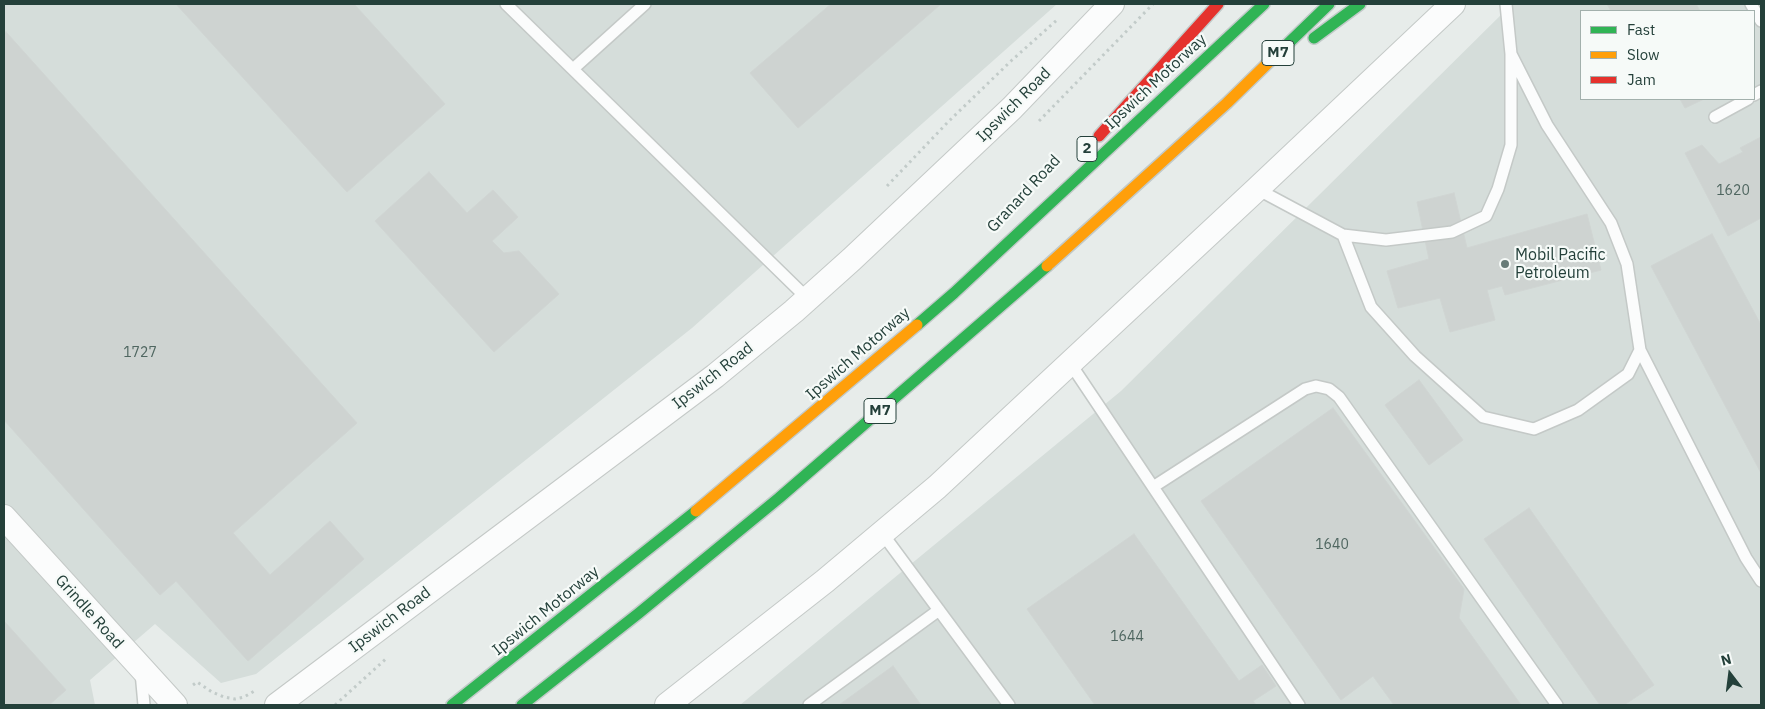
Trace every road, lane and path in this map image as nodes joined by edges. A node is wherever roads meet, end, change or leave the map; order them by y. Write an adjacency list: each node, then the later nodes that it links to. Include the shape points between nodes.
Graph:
1 (506, 4): 12 (lane)
2 (645, 4): 12 (lane)
3 (1112, 4): 22 (street, Ipswich Road, via 1006,114)
4 (1218, 4): 16 (highway, 2)
5 (1264, 4): 21 (highway, Ipswich Motorway / M7)
6 (1329, 4): 14 (highway, M7)
7 (1360, 4): 14 (highway)
8 (1453, 4): 18 (street)
9 (1506, 4): 11 (lane)
10 (1060, 17): 19 (path, via 948,122)
11 (1511, 54): 20 (lane, via 1512,145 1486,216 1452,232 1386,240); 23 (lane, via 1547,124 1611,224 1627,264)
12 (573, 69): 22 (lane)
13 (1746, 100): 15 (lane)
14 (1227, 103): 37 (highway, M7, via 1065,250 808,473 640,613)
15 (1715, 117)
16 (1093, 143)
17 (1066, 172): 21 (highway, Granard Road / 2)
18 (1257, 189): 20 (lane); 24 (street)
19 (881, 193)
20 (1343, 235): 23 (lane, via 1371,307 1415,356 1483,417 1534,429 1578,410 1628,374)
21 (954, 293): 36 (highway, Ipswich Motorway / M7, via 709,502)
22 (808, 299): 35 (street, Ipswich Road, via 715,376)
23 (1640, 350): 28 (lane, via 1746,558)
24 (1070, 363): 25 (lane); 27 (street, via 937,487)
25 (1153, 487): 41 (lane); 42 (lane, via 1305,388 1329,389 1339,397)
26 (4, 518): 30 (street, Grindle Road)
27 (882, 533): 29 (lane); 38 (street, via 818,588)
28 (1761, 581)
29 (939, 610): 39 (lane); 40 (lane)
30 (141, 669): 33 (lane); 34 (street, Grindle Road)
31 (193, 685): 32 (path, via 197,682 224,698 235,699)
32 (257, 689)
33 (144, 705)
34 (175, 705)
35 (278, 705)
36 (452, 705)
37 (522, 705)
38 (667, 705)
39 (809, 705)
40 (1009, 705)
41 (1299, 705)
42 (1557, 705)

